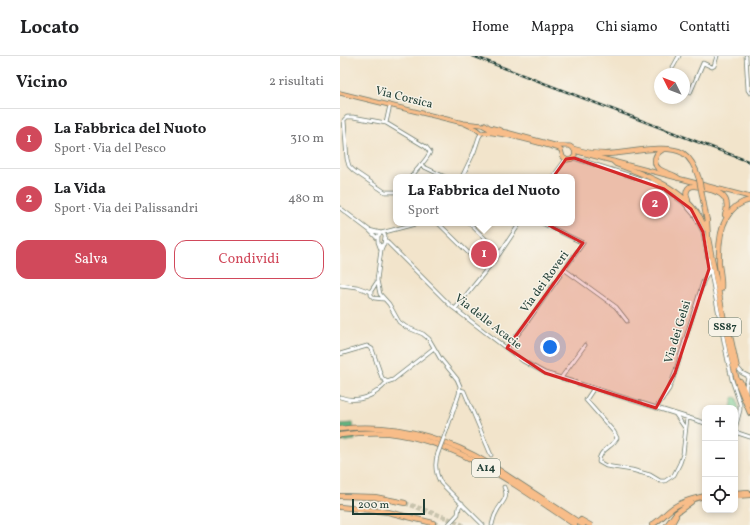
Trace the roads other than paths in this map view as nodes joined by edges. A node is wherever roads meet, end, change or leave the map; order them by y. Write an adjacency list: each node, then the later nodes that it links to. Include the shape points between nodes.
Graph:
1 (679, 56): 4 (street)
2 (717, 56): 7 (street, via 714,66 703,64)
3 (746, 56): 5 (street)
4 (674, 67)
5 (750, 92)
6 (340, 93): 8 (main road, Via Corsica)
7 (690, 93)
8 (390, 105): 9 (street); 10 (main road, Via Corsica)
9 (386, 123): 20 (street, via 426,147 430,152); 26 (street, via 347,117 344,123 347,159 354,171 385,192)
10 (479, 128): 11 (main road, Via Corsica, via 483,126); 11 (main road, Via Corsica, via 479,132); 12 (street)
11 (484, 129): 12 (street); 13 (main road, Via Corsica); 16 (main road, Via Corsica, via 557,148)
12 (479, 137): 23 (street)
13 (566, 147): 15 (main road, Via Corsica, via 571,147); 16 (main road)
14 (664, 149): 15 (highway, via 604,154); 25 (highway, via 656,157 656,164 661,170); 31 (highway, bridge, via 685,154 694,165)
15 (575, 151): 17 (main road); 19 (main road, Via Corsica)
16 (562, 152): 18 (main road)
17 (574, 158): 18 (main road); 46 (street, via 646,180 675,196 691,209 706,241)
18 (566, 160): 24 (street)
19 (614, 162): 25 (main road, Via Corsica); 28 (highway, via 673,189)
20 (420, 165): 21 (street); 22 (street)
21 (413, 174)
22 (439, 174)
23 (463, 174)
24 (555, 174)
25 (678, 178): 27 (main road, Via Corsica)
26 (393, 192)
27 (750, 198): 30 (highway, via 735,206)
28 (691, 205): 30 (highway, via 686,195 689,188 696,186 716,191 722,194 726,202); 41 (highway, via 702,220)
29 (340, 208): 37 (street)
30 (726, 219): 51 (highway, via 720,246)
31 (707, 221): 41 (highway); 51 (highway, SS87)
32 (409, 226): 38 (street)
33 (441, 226): 47 (street)
34 (472, 226): 45 (street)
35 (518, 226): 45 (street)
36 (548, 226): 48 (street, Via dei Roveri, via 583,243)
37 (369, 230): 39 (street); 42 (street)
38 (392, 231): 39 (street); 40 (street)
39 (381, 233): 40 (street, Via delle Acacie); 42 (street)
40 (386, 238): 43 (street); 44 (street, Via delle Acacie)
41 (708, 238): 71 (highway, SS87, via 732,361)
42 (378, 239): 43 (street)
43 (382, 245): 44 (street, Via delle Acacie); 49 (street)
44 (390, 246): 55 (street, Via delle Acacie)
45 (500, 252): 47 (street)
46 (709, 258): 70 (street, Via dei Gelsi, via 708,273 675,373 669,389); 74 (street, via 726,357 740,404)
47 (486, 270): 55 (street)
48 (565, 270): 56 (street, via 616,307); 59 (street, Via dei Roveri)
49 (378, 280): 52 (street); 53 (street)
50 (340, 285): 52 (street)
51 (721, 289): 61 (highway, SS87)
52 (372, 290): 53 (street); 54 (street, via 372,297)
53 (378, 290): 54 (street)
54 (379, 296): 58 (street, via 389,304 399,322 426,337)
55 (455, 309): 59 (street, Via delle Acacie)
56 (627, 321)
57 (585, 345): 63 (street)
58 (434, 348): 64 (street); 66 (street, via 457,379)
59 (506, 348): 63 (street, Via delle Acacie, via 536,369)
60 (340, 354): 64 (street, via 367,346 372,349 382,378)
61 (736, 365): 62 (street); 67 (highway, SS87)
62 (749, 377): 67 (street)
63 (561, 378): 65 (street, Via delle Acacie)
64 (387, 382): 68 (street, via 363,398)
65 (594, 388): 70 (street, Via delle Acacie); 78 (street, via 586,400 617,438 601,453 599,462 606,466 632,470 665,481 674,475 680,463)
66 (460, 390): 83 (street, via 464,391); 94 (street, bridge, via 436,462 437,476 441,483)
67 (746, 394): 69 (highway, SS87)
68 (340, 397)
69 (750, 404)
70 (656, 408): 72 (street, Via delle Acacie)
71 (750, 413)
72 (676, 414): 73 (street, Via delle Acacie); 76 (street)
73 (686, 418): 75 (street, Via delle Acacie); 76 (street); 78 (street)
74 (738, 418)
75 (692, 419): 77 (street, Via delle Acacie); 78 (street)
76 (682, 422): 78 (street)
77 (702, 422)
78 (685, 428)
79 (340, 429): 84 (highway, A14, via 384,428 426,436 475,456)
80 (738, 433): 82 (street)
81 (340, 435): 100 (highway, A14, via 388,433 446,447 474,460)
82 (750, 437)
83 (491, 455)
84 (519, 483): 101 (highway, A14); 102 (highway)
85 (504, 487): 99 (street, via 507,492 506,498 496,512)
86 (738, 493): 87 (highway)
87 (750, 494): 89 (highway)
88 (340, 496): 93 (highway, via 375,497)
89 (738, 496)
90 (702, 498): 103 (highway, via 691,499 675,507)
91 (702, 499): 104 (highway, via 686,504)
92 (702, 499): 105 (highway, via 688,505)
93 (405, 503)
94 (462, 503): 97 (street, via 458,514); 98 (street)
95 (340, 507): 96 (highway, via 388,512)
96 (434, 523)
97 (448, 525)
98 (483, 525)
99 (492, 525)
100 (575, 525)
101 (583, 525)
102 (590, 525)
103 (652, 525)
104 (667, 525)
105 (671, 525)

